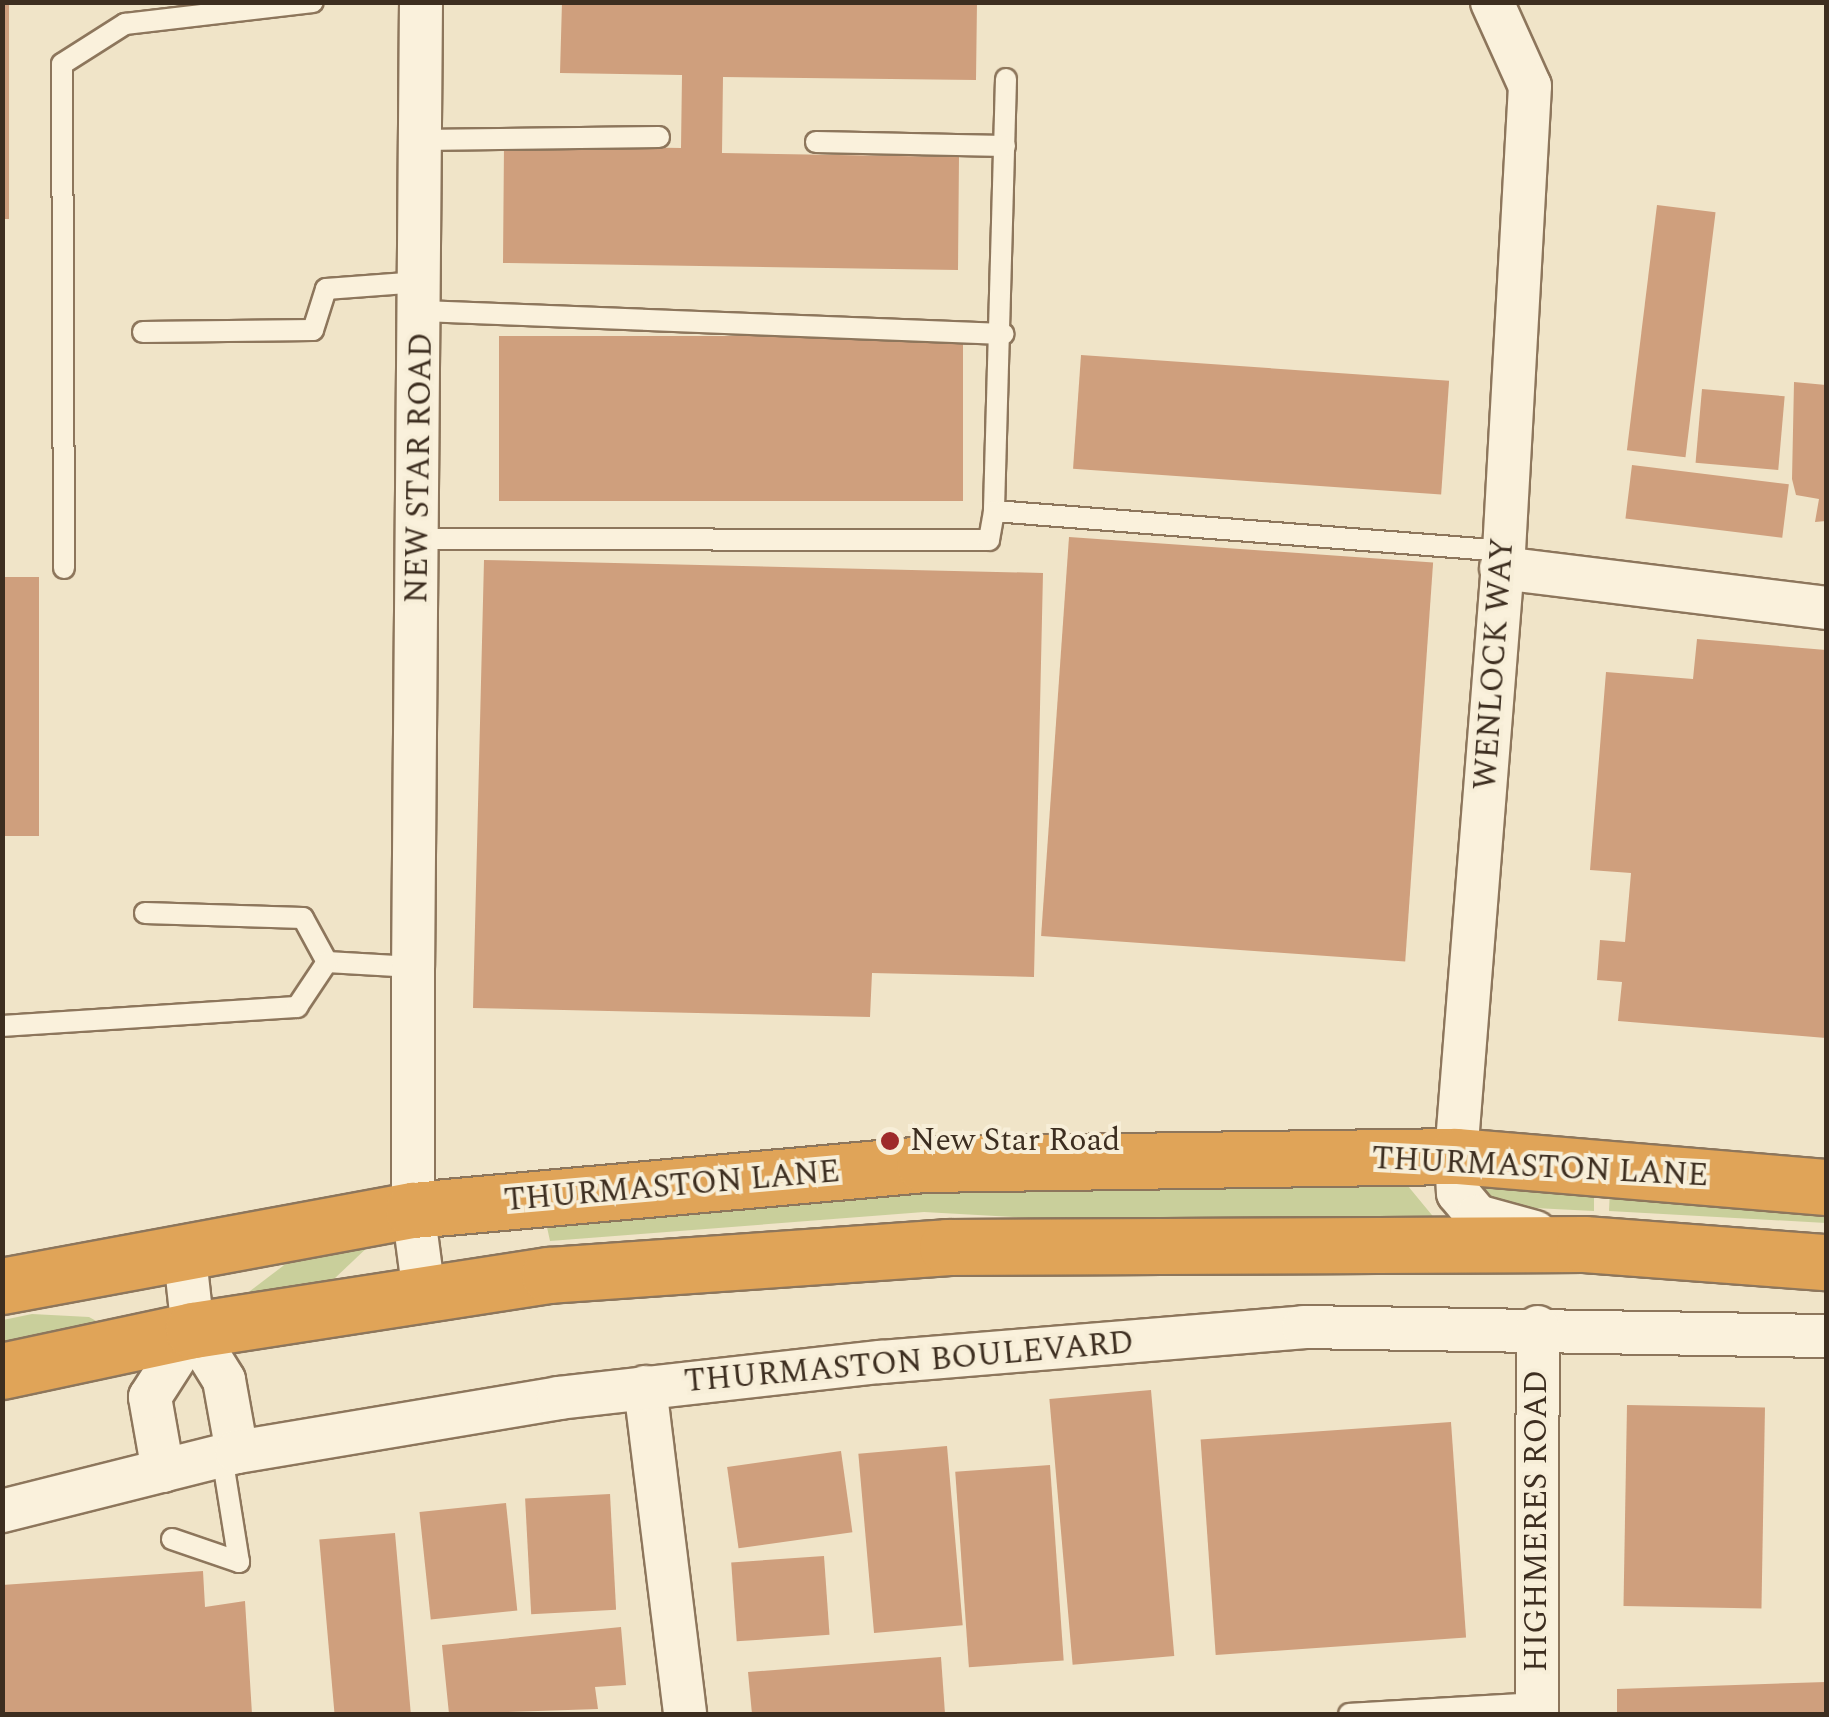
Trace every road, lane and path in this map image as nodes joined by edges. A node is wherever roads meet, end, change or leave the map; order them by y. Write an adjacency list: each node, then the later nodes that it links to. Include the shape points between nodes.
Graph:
1 (313, 2): 15 (lane, via 125,24 62,64)
2 (422, 2): 6 (street, NEW STAR ROAD)
3 (1492, 2): 14 (street, WENLOCK WAY, via 1530,86)
4 (1006, 79): 8 (lane)
5 (659, 137): 6 (lane)
6 (421, 140): 9 (street, NEW STAR ROAD)
7 (816, 142): 8 (lane)
8 (1006, 146): 11 (lane)
9 (421, 296): 10 (lane, via 326,288 313,330); 11 (lane); 13 (street, NEW STAR ROAD)
10 (143, 332)
11 (1004, 334): 12 (lane)
12 (994, 511): 13 (lane, via 989,540); 14 (lane)
13 (418, 539): 19 (street, NEW STAR ROAD)
14 (1502, 560): 16 (street); 21 (street, WENLOCK WAY)
15 (64, 568)
16 (1826, 608)
17 (145, 913): 18 (lane, via 303,918)
18 (327, 962): 19 (lane); 20 (lane, via 297,1008)
19 (413, 968): 23 (street, NEW STAR ROAD)
20 (2, 1026)
21 (1456, 1156): 22 (highway, THURMASTON LANE); 23 (highway, THURMASTON LANE, via 924,1164); 24 (street, WENLOCK WAY, via 1458,1193 1477,1216)
22 (1826, 1187)
23 (413, 1210): 25 (highway, THURMASTON LANE); 28 (street, NEW STAR ROAD)
24 (1584, 1244): 26 (highway); 28 (highway, via 947,1247 548,1275)
25 (184, 1249): 27 (highway, THURMASTON LANE); 30 (street)
26 (1826, 1262)
27 (2, 1286)
28 (424, 1294): 30 (highway)
29 (1538, 1327): 31 (street, THURMASTON BOULEVARD); 33 (street, THURMASTON BOULEVARD, via 1303,1328); 38 (street, HIGHMERES ROAD)
30 (193, 1330): 32 (highway); 34 (street, via 224,1380); 35 (street, via 150,1396)
31 (1826, 1336)
32 (2, 1371)
33 (645, 1387): 34 (street, THURMASTON BOULEVARD); 39 (street)
34 (229, 1454): 35 (street, THURMASTON BOULEVARD); 37 (lane, via 239,1562)
35 (162, 1471): 36 (street, THURMASTON BOULEVARD)
36 (2, 1511)
37 (172, 1540)
38 (1537, 1709): 40 (lane)
39 (685, 1714)
40 (1349, 1714)

